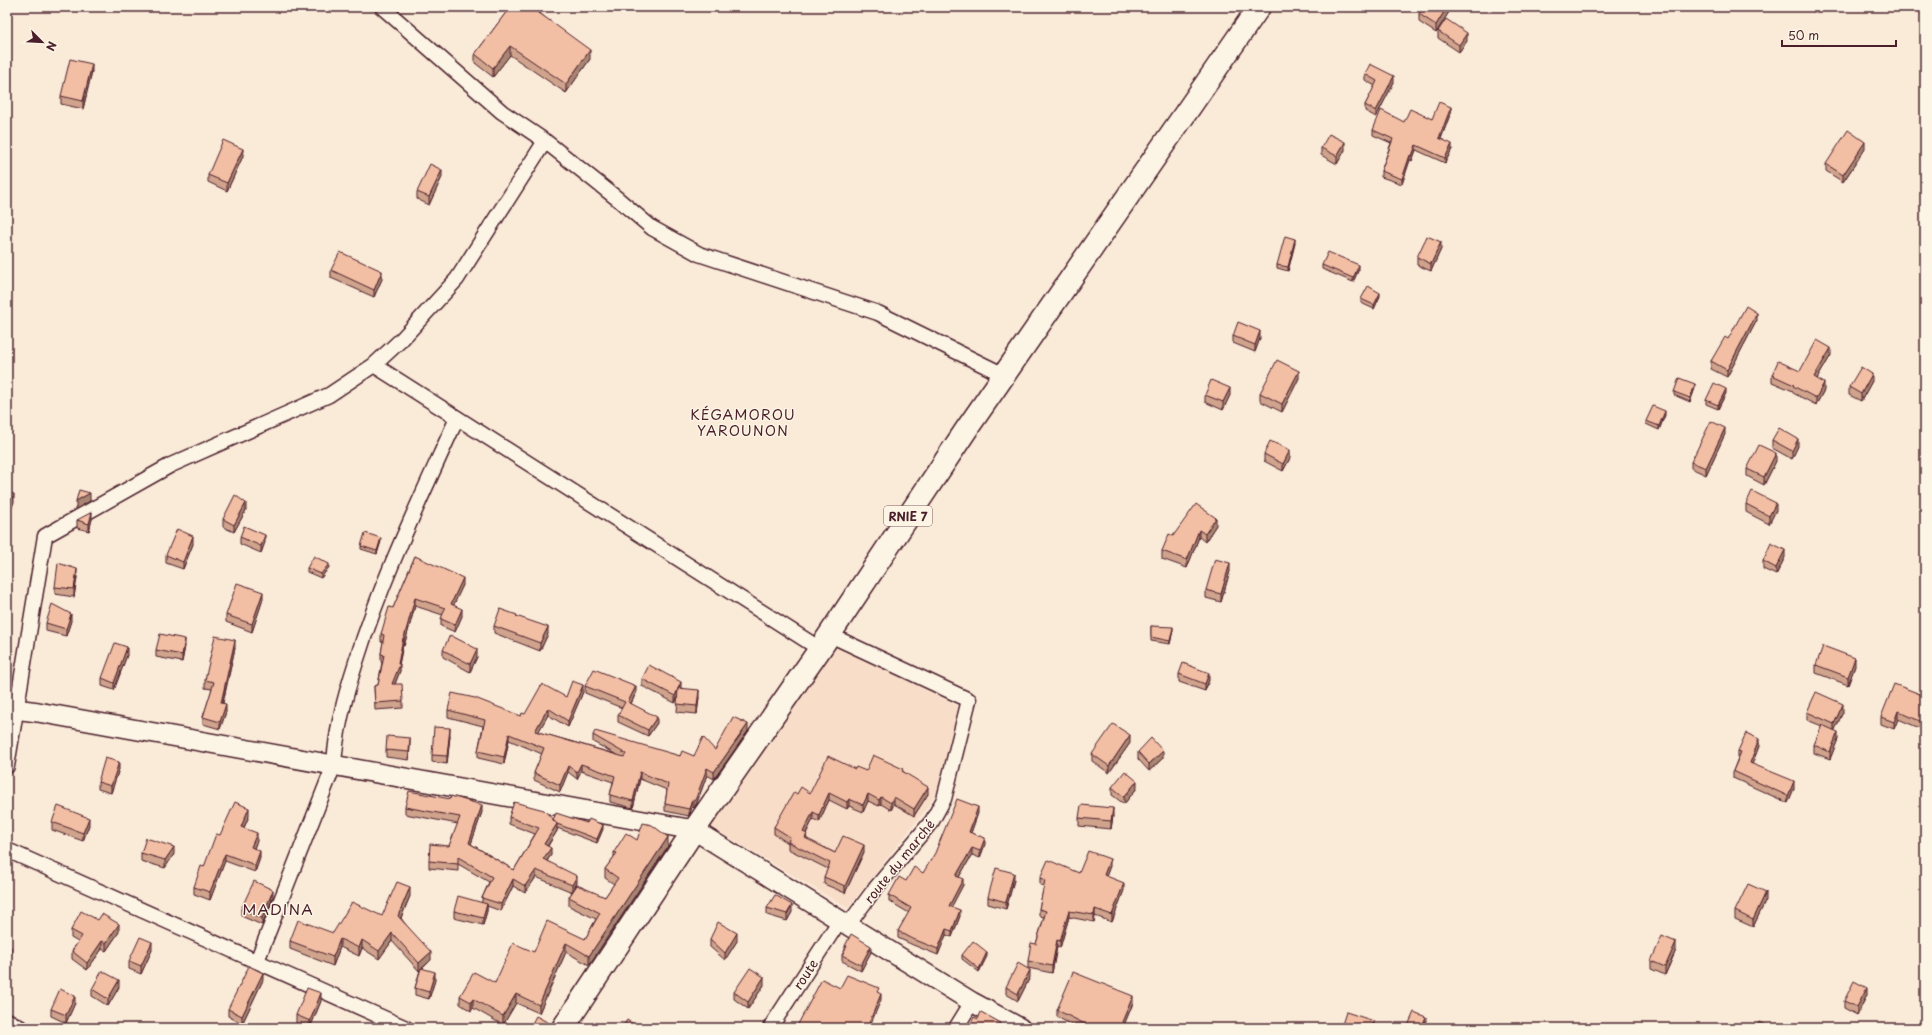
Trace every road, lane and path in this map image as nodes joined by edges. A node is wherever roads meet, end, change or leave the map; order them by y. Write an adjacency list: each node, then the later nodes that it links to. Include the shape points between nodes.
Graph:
1 (382, 7): 3 (street, via 502,112)
2 (1258, 7): 5 (main road, RNIE 7)
3 (545, 141): 4 (street, via 457,279); 5 (street, via 652,228 699,254 878,313)
4 (374, 366): 6 (street); 8 (street, via 329,396 171,465 45,536)
5 (1004, 375): 7 (main road, RNIE 7)
6 (457, 418): 7 (street); 9 (street, via 389,572 366,631 343,703 335,741)
7 (825, 642): 11 (main road, RNIE 7); 13 (street, route du marché, via 969,700 944,799 932,821)
8 (12, 709): 9 (street); 10 (street)
9 (334, 765): 11 (street); 14 (street)
10 (7, 766)
11 (694, 830): 13 (street); 19 (main road, RNIE 7)
12 (7, 850): 14 (street)
13 (844, 922): 15 (street); 20 (street, route)
14 (257, 961): 18 (street)
15 (972, 1002): 21 (street); 22 (street)
16 (7, 1020): 17 (street)
17 (21, 1028)
18 (406, 1028)
19 (563, 1028)
20 (770, 1028)
21 (956, 1028)
22 (1020, 1028)

